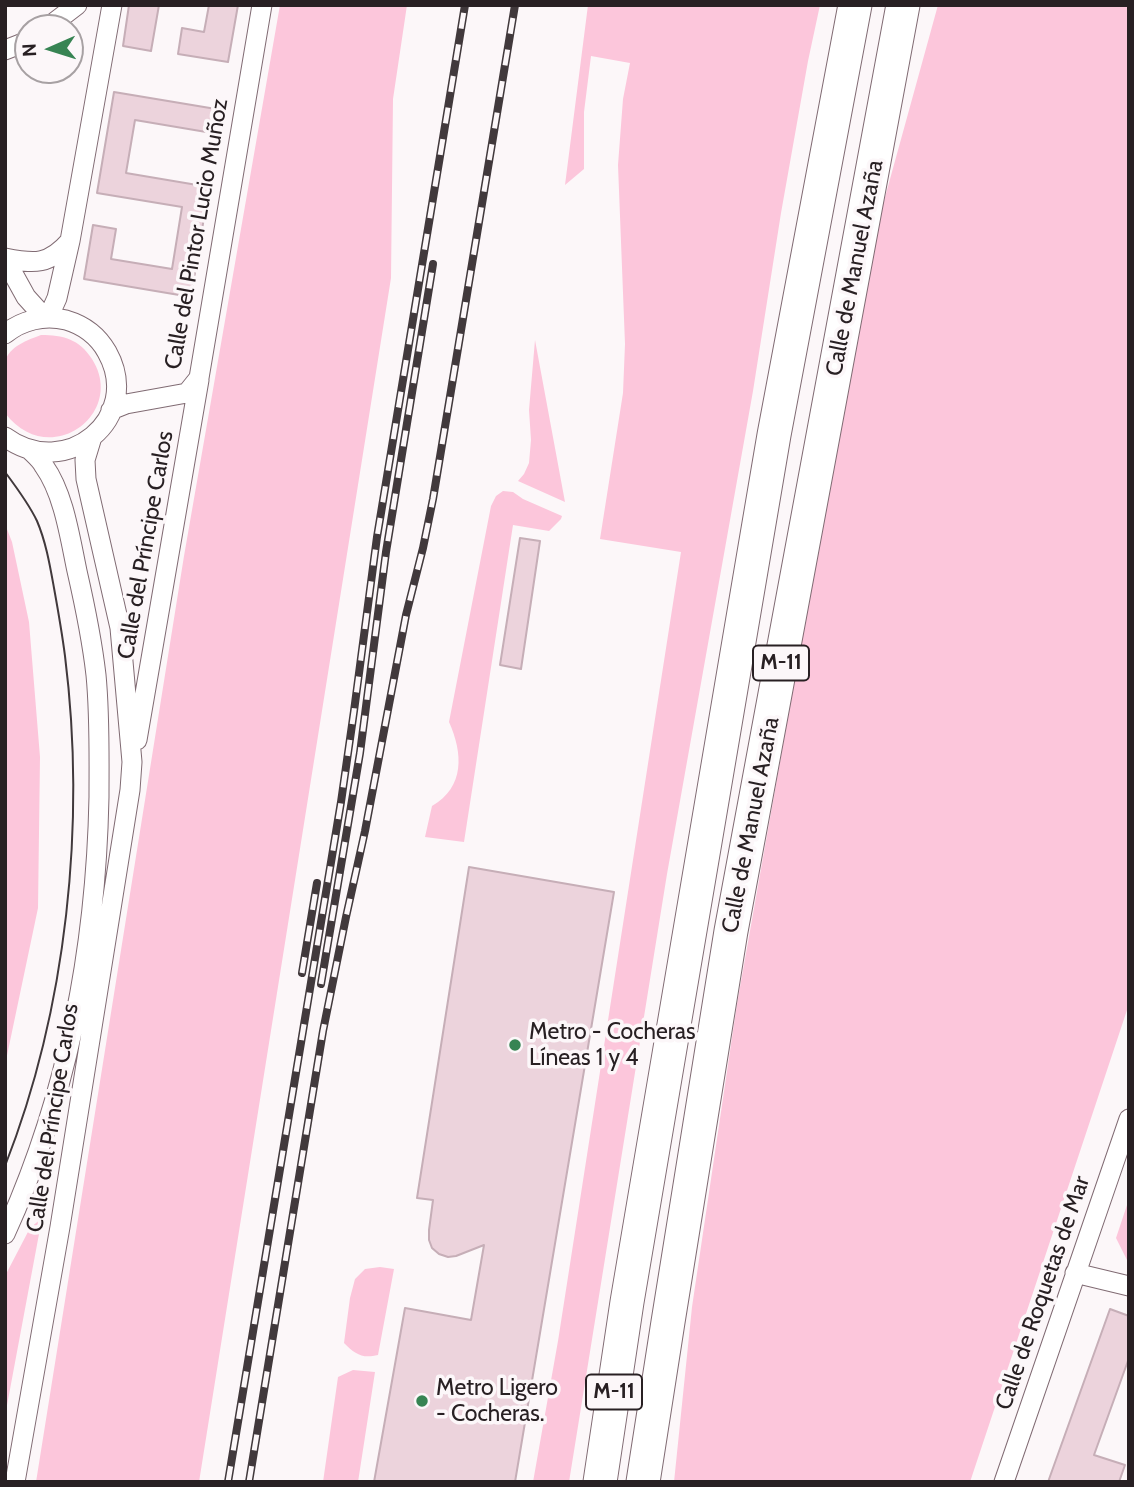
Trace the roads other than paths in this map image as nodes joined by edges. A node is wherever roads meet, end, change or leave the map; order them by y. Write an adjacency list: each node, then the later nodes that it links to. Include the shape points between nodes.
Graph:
1 (112, 5): 8 (street)
2 (262, 5): 12 (street, Calle del Pintor Lucio Muñoz)
3 (832, 5): 14 (highway)
4 (855, 5): 14 (highway, Calle de Manuel Azaña / M-11)
5 (903, 5): 7 (highway, Calle de Manuel Azaña / M-11)
6 (925, 5): 7 (highway)
7 (882, 124): 24 (highway, Calle de Manuel Azaña / M-11, via 734,917)
8 (70, 241): 9 (street, via 42,262); 10 (street, via 57,298)
9 (5, 258): 10 (street, via 26,296)
10 (46, 318): 11 (street); 13 (street, via 86,329 104,347 115,371)
11 (5, 334)
12 (199, 378): 13 (street, Calle del Pintor Lucio Muñoz, via 187,393); 18 (street, Calle del Príncipe Carlos)
13 (111, 410): 16 (street)
14 (774, 435): 23 (highway, Calle de Manuel Azaña / M-11)
15 (5, 437): 17 (street)
16 (92, 437): 17 (street, via 69,450); 18 (street, Calle del Príncipe Carlos, via 85,460 86,479 120,628)
17 (30, 450): 20 (street, Calle del Príncipe Carlos, via 55,487 88,623 96,677 98,850 88,955 72,1037 53,1106)
18 (132, 761): 25 (street, Calle del Príncipe Carlos, via 93,1030)
19 (1129, 1119): 21 (street, Calle de Roquetas de Mar)
20 (5, 1234)
21 (1075, 1273): 22 (street); 30 (street, Calle de Roquetas de Mar)
22 (1129, 1286)
23 (627, 1303): 26 (highway); 27 (highway, Calle de Manuel Azaña / M-11)
24 (661, 1366): 28 (highway, Calle de Manuel Azaña / M-11); 29 (highway)
25 (15, 1482)
26 (583, 1482)
27 (600, 1482)
28 (643, 1482)
29 (661, 1482)
30 (1004, 1482)

